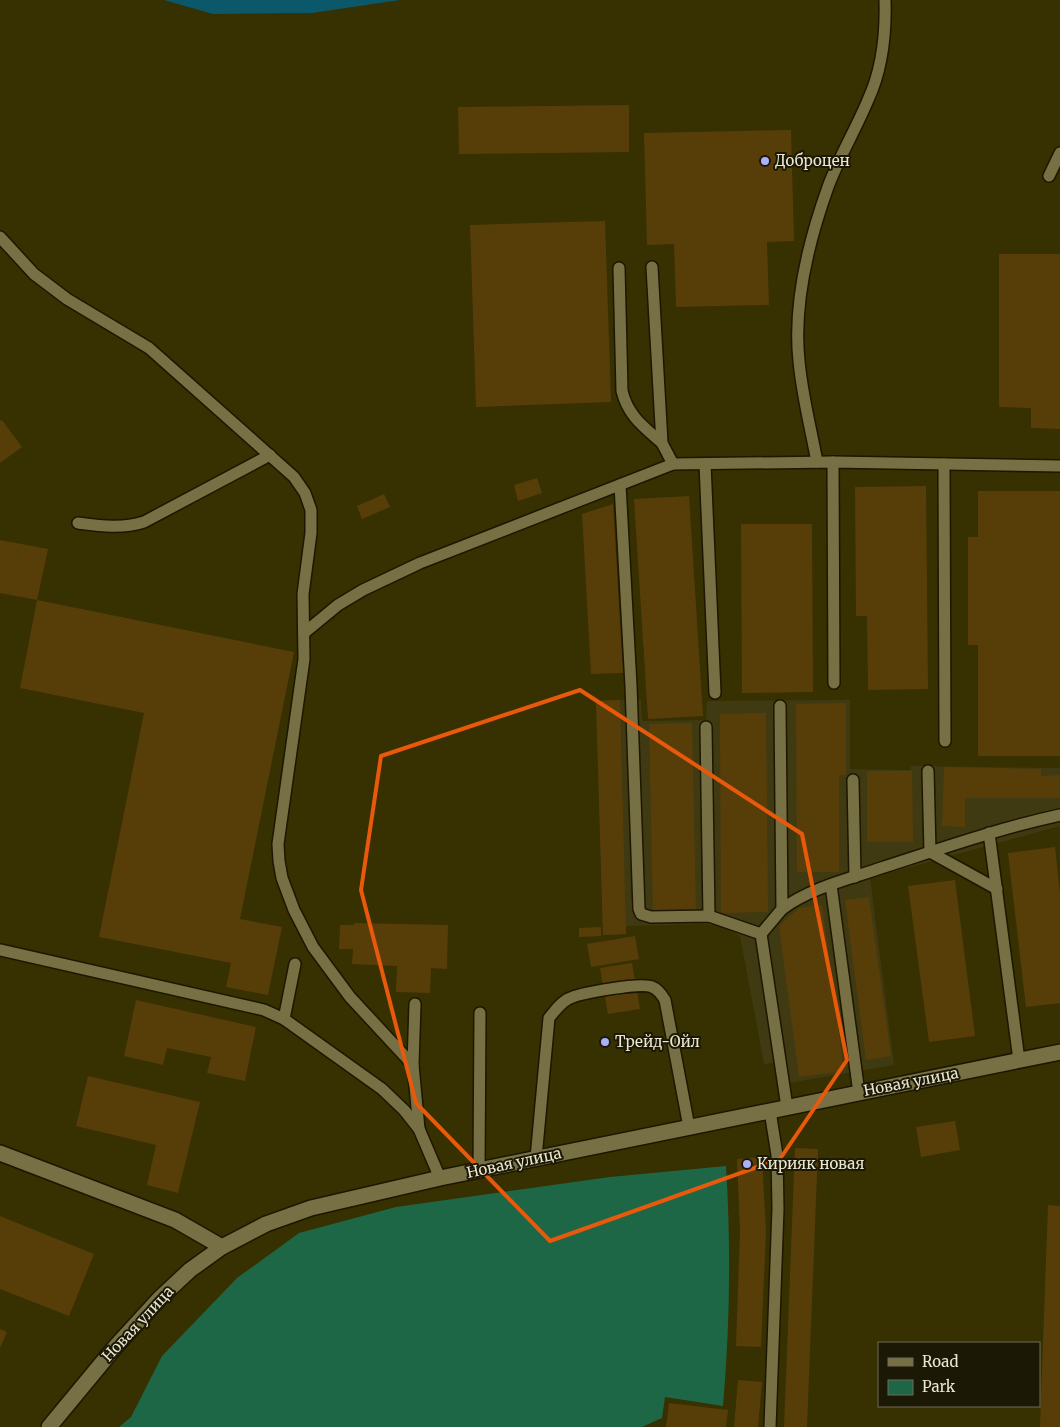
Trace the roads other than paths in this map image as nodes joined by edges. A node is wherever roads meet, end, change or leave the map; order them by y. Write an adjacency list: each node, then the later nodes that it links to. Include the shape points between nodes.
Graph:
1 (885, 0): 9 (lane, via 886,18 876,75 869,98 829,184 805,269 798,326 799,361)
2 (1060, 153): 3 (lane)
3 (1049, 176)
4 (0, 237): 8 (lane, via 34,274 67,299 149,348)
5 (652, 267): 7 (lane)
6 (619, 268): 7 (lane, via 624,402 636,419)
7 (662, 444): 11 (lane)
8 (270, 455): 16 (lane, via 144,522 119,528); 17 (lane, via 294,477 311,510 303,594)
9 (817, 462): 10 (lane); 12 (lane)
10 (833, 462): 13 (lane); 18 (lane)
11 (672, 464): 12 (lane); 15 (lane)
12 (705, 464): 19 (lane)
13 (944, 464): 14 (lane); 22 (lane)
14 (1060, 466)
15 (620, 485): 17 (lane, via 420,563 338,605); 32 (lane, via 639,909 641,914 651,917)
16 (78, 523)
17 (304, 633): 41 (lane, via 304,659 279,829 282,878 313,947 350,997)
18 (834, 683)
19 (715, 693)
20 (780, 706): 31 (lane)
21 (706, 727): 32 (lane)
22 (945, 741)
23 (928, 771): 27 (lane)
24 (853, 780): 28 (lane)
25 (1060, 815): 26 (lane)
26 (990, 833): 27 (lane); 30 (lane)
27 (930, 852): 28 (lane); 30 (lane)
28 (855, 877): 29 (lane)
29 (831, 885): 31 (lane, via 797,898); 42 (lane)
30 (997, 889): 40 (lane)
31 (782, 909): 33 (lane)
32 (709, 916): 33 (lane)
33 (761, 934): 43 (lane)
34 (1, 950): 38 (lane, via 264,1010)
35 (295, 964): 38 (lane)
36 (415, 1004): 41 (lane)
37 (480, 1013): 49 (lane)
38 (284, 1019): 46 (lane, via 382,1089)
39 (1060, 1052): 40 (street, Новая улица)
40 (1019, 1060): 42 (street, Новая улица)
41 (413, 1065): 46 (lane)
42 (859, 1093): 43 (street, Новая улица)
43 (787, 1108): 44 (street, Новая улица)
44 (770, 1111): 45 (street, Новая улица); 53 (lane, via 777,1155 778,1209)
45 (689, 1127): 48 (street, Новая улица); 48 (lane, via 665,1000 660,992 642,985 584,994 568,999 549,1018)
46 (419, 1129): 50 (lane)
47 (0, 1153): 51 (street, via 176,1220)
48 (536, 1158): 49 (street, Новая улица)
49 (479, 1170): 50 (street, Новая улица)
50 (440, 1178): 51 (street, Новая улица, via 312,1208 266,1224)
51 (222, 1247): 52 (street, Новая улица, via 190,1270 159,1299)
52 (49, 1427)
53 (770, 1427)

